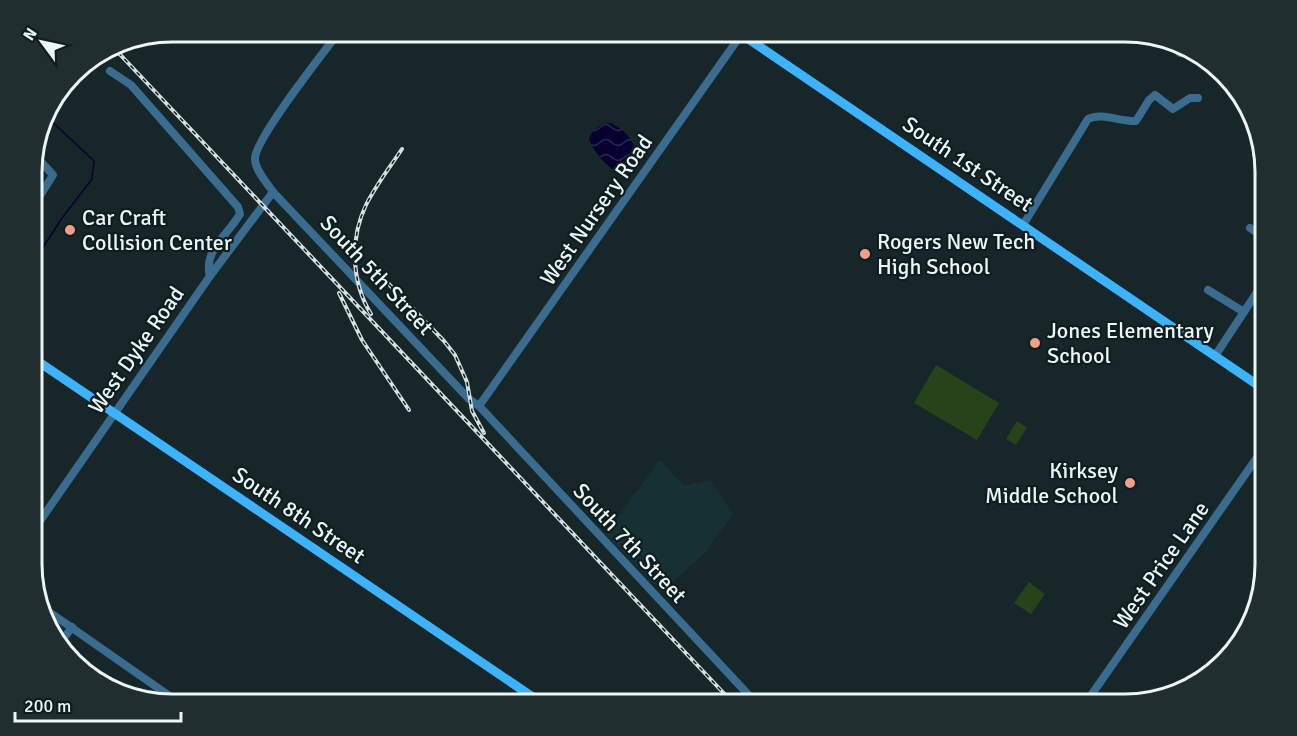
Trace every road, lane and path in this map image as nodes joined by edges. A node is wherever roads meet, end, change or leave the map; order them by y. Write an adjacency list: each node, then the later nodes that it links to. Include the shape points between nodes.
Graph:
1 (332, 42): 7 (street, South 5th Street, via 266,133 255,156 255,164)
2 (734, 42): 19 (street, West Nursery Road)
3 (756, 42): 9 (main road, South 1st Street)
4 (110, 71): 12 (street, via 131,86 238,207 240,214 211,255 207,265)
5 (1198, 98): 9 (street, via 1190,98 1173,109 1155,96 1136,121 1095,116 1088,119)
6 (43, 163): 8 (street, via 53,175)
7 (273, 192): 12 (street, West Dyke Road); 19 (street, South 5th Street)
8 (42, 193)
9 (1023, 225): 16 (main road, South 1st Street)
10 (1250, 228): 11 (street)
11 (1255, 231)
12 (210, 276): 20 (street, West Dyke Road)
13 (1208, 290): 15 (street)
14 (1255, 295): 15 (street)
15 (1244, 312): 16 (street)
16 (1215, 356): 18 (main road, South 1st Street)
17 (42, 364): 20 (main road, South 8th Street)
18 (1255, 383)
19 (479, 406): 28 (street, South 7th Street)
20 (114, 413): 22 (street, West Dyke Road); 27 (main road, South 8th Street)
21 (1255, 460): 29 (street, West Price Lane)
22 (42, 518)
23 (52, 614): 24 (street)
24 (72, 627): 25 (street); 26 (street)
25 (65, 637)
26 (163, 693)
27 (528, 694)
28 (748, 694)
29 (1092, 694)

